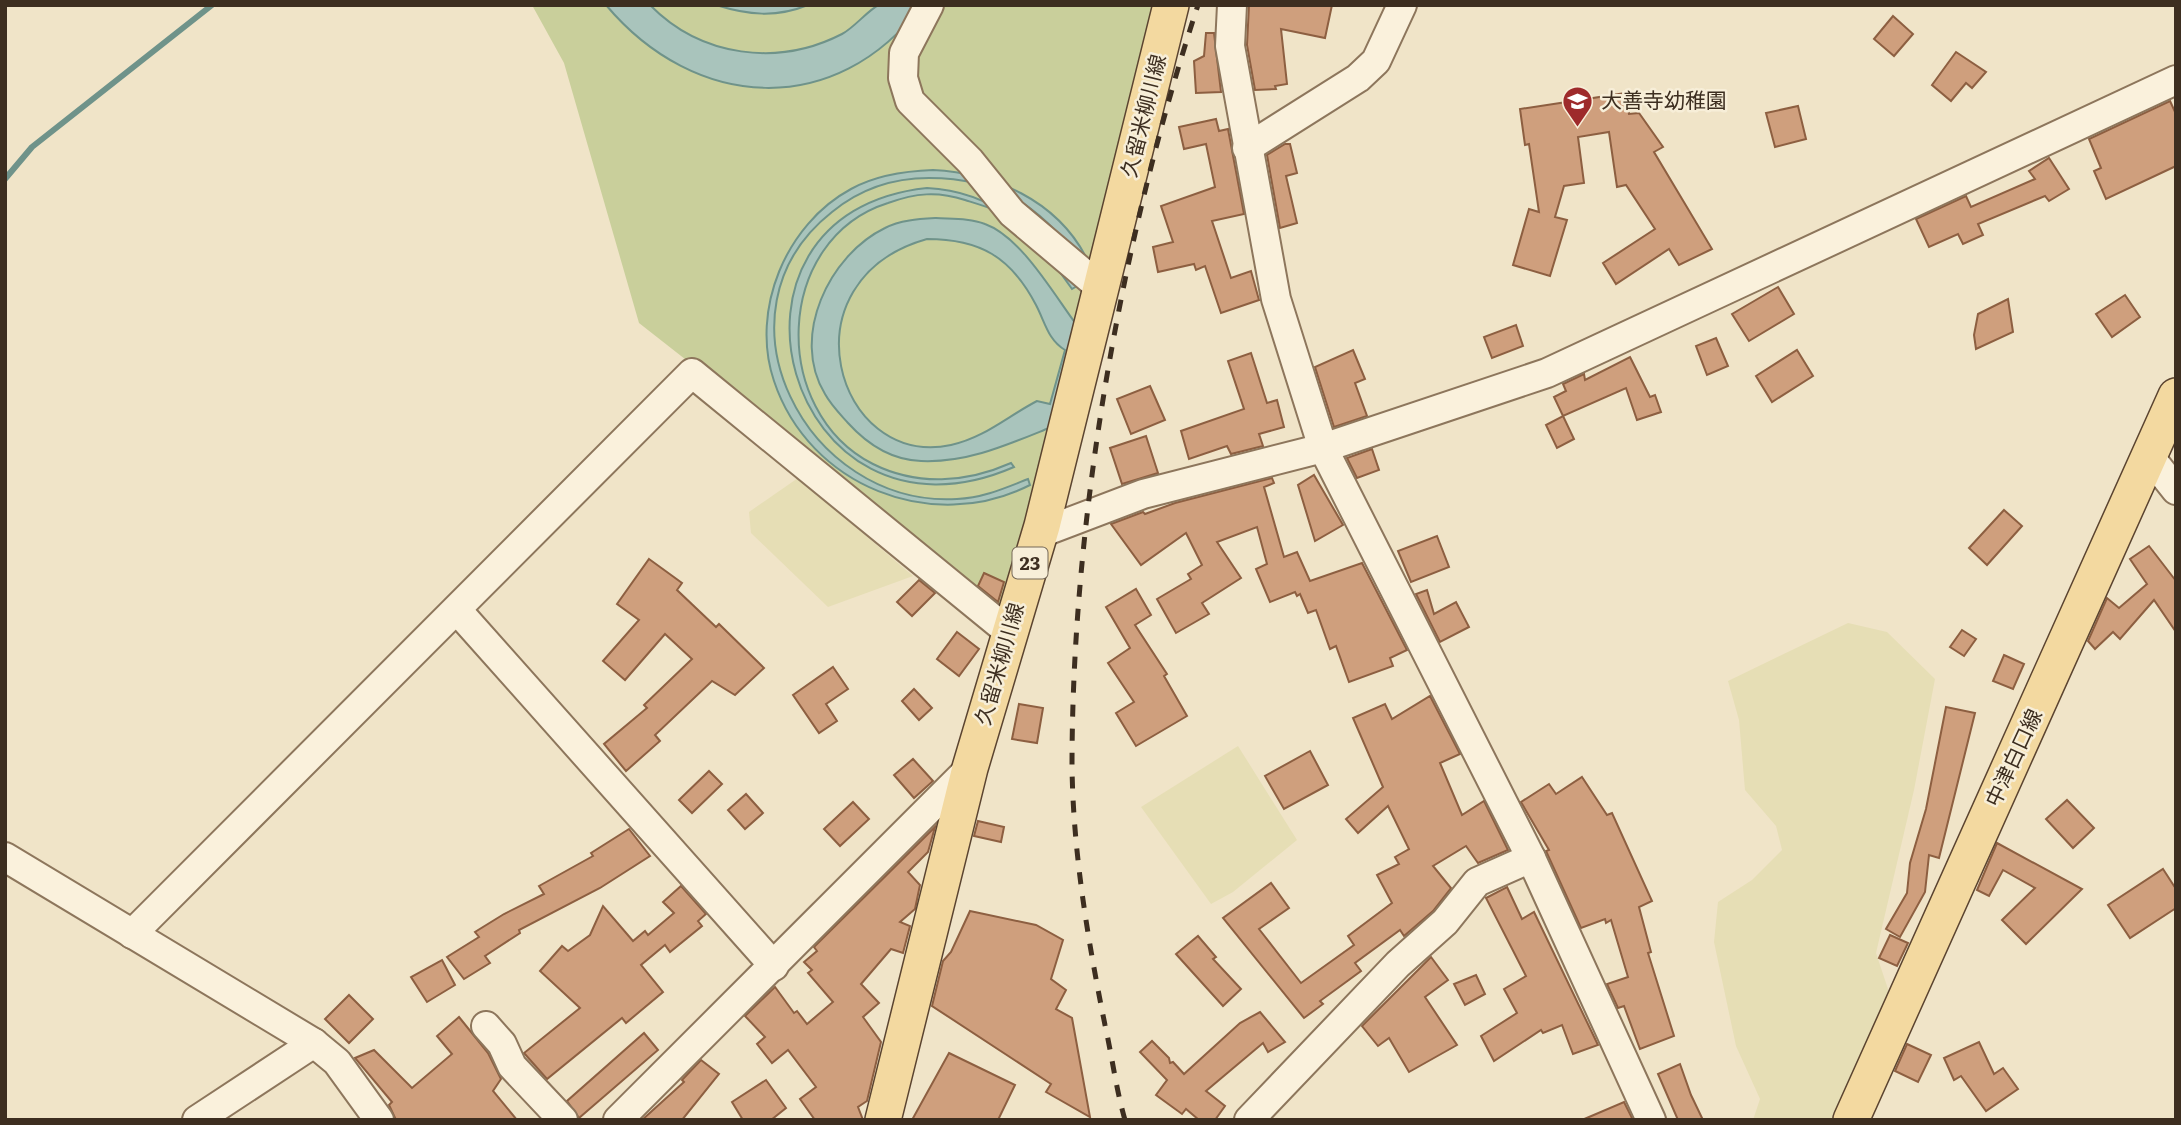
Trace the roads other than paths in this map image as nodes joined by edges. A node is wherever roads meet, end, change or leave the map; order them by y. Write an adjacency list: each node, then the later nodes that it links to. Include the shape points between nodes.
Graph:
1 (929, 5): 7 (street, via 904,53 903,78 910,101 970,161 1012,213)
2 (1171, 5): 7 (main road, 久留米柳川線 / 23)
3 (1232, 5): 6 (street, via 1230,46)
4 (1402, 5): 6 (street, via 1376,61 1358,78)
5 (2176, 80): 9 (street, via 1547,373)
6 (1247, 148): 9 (street, via 1276,299)
7 (1101, 288): 12 (main road, 久留米柳川線 / 23)
8 (2176, 396): 10 (main road, 中津白口線)
9 (1323, 448): 12 (street, via 1143,494 1046,531); 17 (street)
10 (2149, 457): 11 (street); 29 (main road, 中津白口線)
11 (2176, 490)
12 (1042, 526): 14 (main road, 久留米柳川線 / 23)
13 (457, 610): 14 (street, via 692,373); 18 (street); 19 (street)
14 (1009, 632): 15 (main road, 久留米柳川線 / 23)
15 (970, 768): 19 (street); 26 (main road, 久留米柳川線 / 23)
16 (5, 857): 18 (street)
17 (1531, 858): 27 (street, via 1477,882 1445,922); 28 (street)
18 (132, 934): 21 (street)
19 (774, 966): 25 (street)
20 (486, 1026): 24 (street, via 502,1044 512,1066)
21 (314, 1043): 22 (street); 23 (street, via 337,1062)
22 (197, 1120)
23 (379, 1120)
24 (564, 1120)
25 (618, 1120)
26 (883, 1120)
27 (1249, 1120)
28 (1651, 1120)
29 (1851, 1120)

